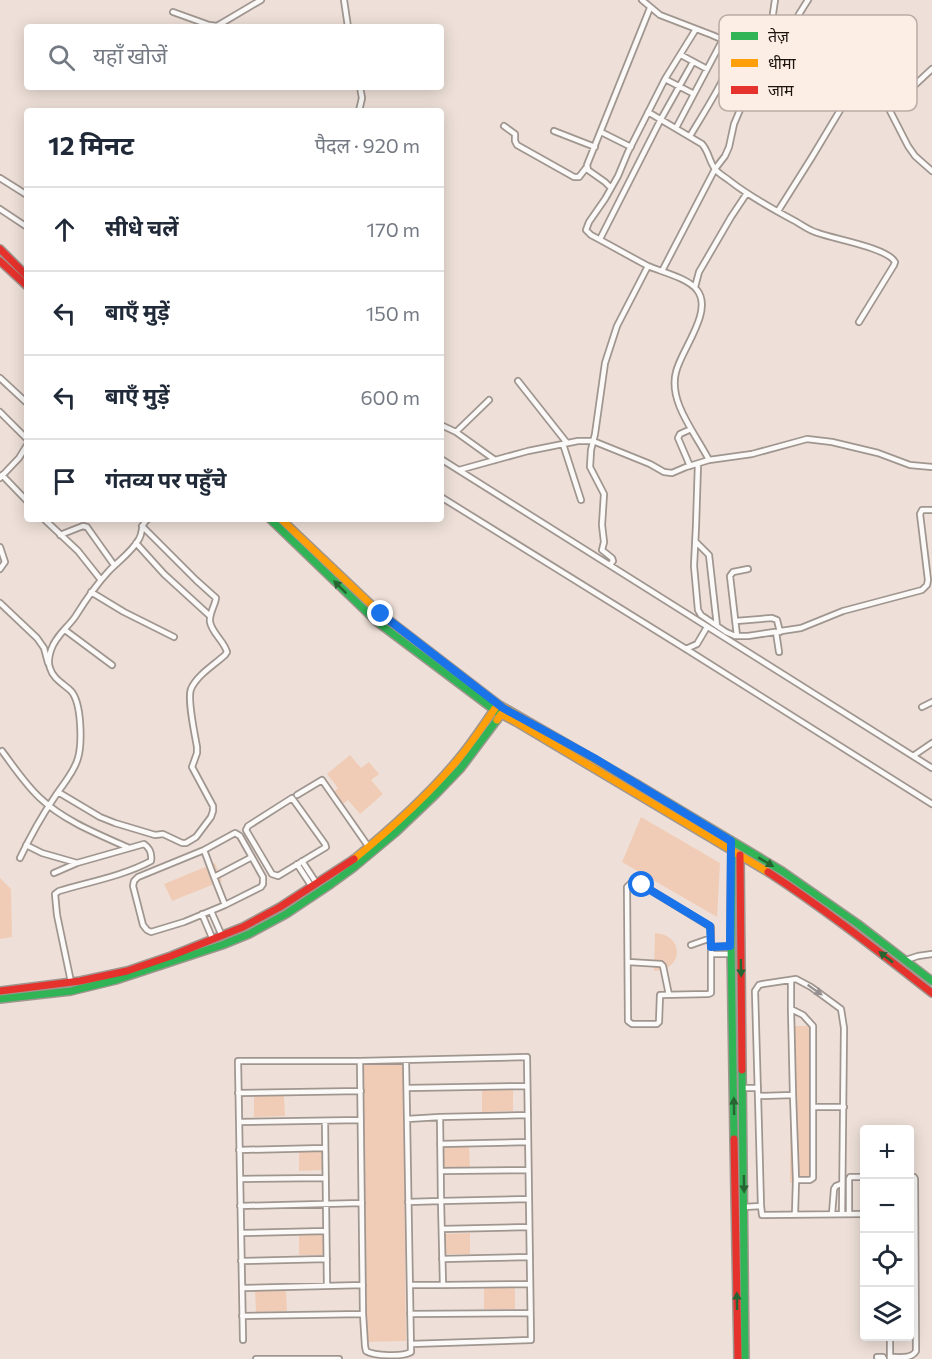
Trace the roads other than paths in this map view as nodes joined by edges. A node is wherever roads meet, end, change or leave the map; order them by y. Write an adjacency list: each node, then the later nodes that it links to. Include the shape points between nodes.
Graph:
1 (261, 0): 11 (street)
2 (344, 0): 12 (street)
3 (642, 0): 6 (street)
4 (775, 0): 8 (street)
5 (808, 0): 9 (street)
6 (649, 4): 13 (street, via 660,15); 35 (street)
7 (173, 12): 10 (street)
8 (773, 15)
9 (798, 15)
10 (206, 24)
11 (220, 24)
12 (348, 24)
13 (696, 29): 14 (street); 16 (street)
14 (719, 38)
15 (719, 46): 18 (street)
16 (681, 55): 17 (street); 20 (street)
17 (693, 62): 18 (street); 23 (street)
18 (707, 69): 25 (street)
19 (932, 69): 21 (street)
20 (665, 79): 23 (street); 30 (street)
21 (917, 83)
22 (719, 84): 36 (street)
23 (680, 87): 25 (street); 31 (street)
24 (361, 90): 26 (street)
25 (694, 94): 33 (street)
26 (360, 108)
27 (740, 111): 40 (street, via 729,147)
28 (840, 111): 47 (street)
29 (890, 111): 41 (street, via 908,146)
30 (648, 112): 31 (street); 38 (street)
31 (661, 119): 33 (street); 49 (street)
32 (504, 126): 39 (street, via 515,134 517,145 574,177)
33 (676, 128): 36 (street)
34 (554, 131): 37 (street)
35 (601, 132): 37 (street); 38 (street)
36 (690, 136): 40 (street, via 705,147)
37 (595, 147): 39 (street)
38 (631, 147): 43 (street)
39 (586, 168): 43 (street)
40 (715, 169): 45 (street); 53 (street)
41 (931, 170)
42 (0, 178): 44 (street)
43 (611, 188): 49 (street, via 586,230)
44 (24, 193)
45 (747, 193): 47 (street); 56 (street, via 699,272)
46 (0, 209): 48 (street)
47 (778, 211): 57 (street, via 815,233 895,259)
48 (24, 225)
49 (600, 239): 52 (street)
50 (0, 249): 54 (street)
51 (0, 261): 55 (street)
52 (648, 266): 53 (street); 67 (street, via 617,327 605,363)
53 (662, 272): 56 (street)
54 (24, 273)
55 (24, 283)
56 (695, 287): 64 (street, via 702,308 674,378 677,402)
57 (859, 322)
58 (0, 378): 60 (street)
59 (518, 381): 68 (street)
60 (24, 400)
61 (489, 400): 65 (street)
62 (0, 412): 66 (street)
63 (444, 426): 65 (street)
64 (691, 429): 71 (street); 74 (street, via 678,438)
65 (456, 432): 70 (street)
66 (24, 436)
67 (593, 441): 68 (street); 74 (street, via 668,473); 91 (street, via 590,467 604,494 602,550 612,558)
68 (565, 444): 70 (street); 80 (street)
69 (24, 450): 77 (street)
70 (495, 460): 76 (street)
71 (709, 460): 73 (street); 75 (street, via 752,454 807,439 878,453 910,465)
72 (444, 461): 76 (street)
73 (698, 464): 74 (street); 88 (street)
74 (690, 466)
75 (932, 466)
76 (459, 470): 91 (street)
77 (1, 477): 78 (street)
78 (24, 498)
79 (444, 499): 108 (street)
80 (581, 500)
81 (932, 510): 96 (street, via 922,510 920,514 928,580)
82 (47, 522): 87 (street)
83 (145, 522): 86 (street)
84 (273, 522): 114 (street, one-way to 84, via 377,622)
85 (284, 522): 114 (street, via 381,614)
86 (142, 526): 89 (street); 100 (street, via 216,598)
87 (60, 535): 92 (street, via 87,527); 95 (street)
88 (696, 542): 102 (street, via 709,555); 102 (street, via 698,610)
89 (136, 543): 92 (street); 100 (street)
90 (0, 547): 93 (street, via 5,562)
91 (610, 565): 103 (street)
92 (114, 566): 95 (street)
93 (0, 569)
94 (748, 569): 101 (street, via 730,576)
95 (101, 580): 98 (street)
96 (925, 587): 97 (street); 105 (street)
97 (932, 590)
98 (91, 592): 104 (street); 107 (street)
99 (0, 603): 110 (street, via 41,643)
100 (210, 616): 119 (street, via 210,624 227,652 190,692 197,747 192,767 213,808 196,837 182,843 163,834 115,823)
101 (735, 621): 105 (street, via 772,618 777,620); 106 (street)
102 (717, 626): 106 (street)
103 (707, 627): 108 (street, via 701,640); 117 (street)
104 (64, 630): 110 (street, via 51,651); 111 (street)
105 (778, 632): 106 (street); 109 (street)
106 (737, 636)
107 (174, 637)
108 (686, 649): 121 (street)
109 (779, 652)
110 (49, 665): 119 (street, via 53,676 73,693 80,731 78,759)
111 (112, 665)
112 (932, 702): 113 (street)
113 (922, 707)
114 (500, 709): 123 (street, via 594,758); 125 (street, via 427,794); 129 (street); 157 (street, via 469,758 418,812 344,875 261,927 174,963 128,977 81,989)
115 (932, 743): 117 (street)
116 (2, 751): 122 (street, via 25,782)
117 (913, 756): 118 (street)
118 (932, 768)
119 (58, 792): 122 (street)
120 (297, 795): 125 (street, via 322,780)
121 (932, 804)
122 (49, 805): 124 (street); 127 (street, via 79,825)
123 (731, 841): 126 (street); 129 (street)
124 (26, 845): 132 (street); 133 (street)
125 (368, 846): 137 (street)
126 (740, 846): 131 (street); 149 (street, one-way to 149, via 819,896)
127 (129, 848): 133 (street); 153 (street, via 144,844 151,861 55,894)
128 (204, 850): 130 (street, via 237,833); 136 (street); 140 (street, via 138,877 133,886 143,925 149,931)
129 (732, 852): 131 (street); 146 (street)
130 (252, 857): 136 (street); 138 (street, via 263,884)
131 (740, 857): 155 (street, one-way to 131, via 809,899); 159 (street, one-way to 159)
132 (20, 858)
133 (77, 863): 135 (street)
134 (300, 863): 134 (street, via 274,876 246,830 292,798 326,846); 137 (street)
135 (54, 873)
136 (214, 877): 138 (street)
137 (315, 885): 141 (street)
138 (225, 905): 139 (street)
139 (211, 911): 140 (street); 141 (street)
140 (202, 914): 143 (street)
141 (222, 936): 143 (street)
142 (711, 938): 144 (street); 145 (street); 150 (street, via 710,926 642,885 631,883 627,886)
143 (213, 940): 153 (street, via 127,970)
144 (691, 945)
145 (711, 947): 146 (street); 147 (street)
146 (731, 950): 147 (street); 160 (street)
147 (711, 954): 156 (street, via 710,994)
148 (932, 954): 149 (street)
149 (906, 960): 152 (street)
150 (628, 962): 156 (street, via 661,964); 156 (street, via 630,1023 658,1024 659,997)
151 (791, 980): 158 (street); 166 (street, via 764,984 756,991); 172 (street, one-way to 172, via 811,987 841,1009)
152 (932, 981)
153 (71, 982): 154 (street)
154 (0, 991)
155 (932, 993)
156 (669, 995)
157 (0, 999)
158 (791, 1009): 169 (street); 171 (street, via 813,1026)
159 (742, 1010): 160 (street); 165 (street)
160 (732, 1011): 232 (street, one-way to 160)
161 (406, 1060): 162 (street); 163 (street, via 527,1057); 164 (street)
162 (360, 1061): 167 (street); 168 (street, via 238,1061)
163 (527, 1086): 164 (street); 173 (street)
164 (407, 1088): 175 (street)
165 (743, 1088): 166 (street); 198 (street, one-way to 198)
166 (758, 1088): 170 (street)
167 (361, 1091): 168 (street); 176 (street)
168 (238, 1093): 178 (street)
169 (793, 1095): 170 (street); 189 (street)
170 (758, 1096): 197 (street)
171 (813, 1107): 172 (street); 189 (street, via 813,1178)
172 (844, 1107): 190 (street)
173 (528, 1115): 174 (street); 179 (street)
174 (440, 1117): 175 (street); 180 (street)
175 (407, 1119): 193 (street)
176 (361, 1120): 177 (street); 194 (street)
177 (325, 1121): 178 (street); 181 (street)
178 (239, 1122): 182 (street)
179 (528, 1142): 180 (street); 183 (street)
180 (440, 1144): 184 (street)
181 (325, 1148): 182 (street); 187 (street)
182 (240, 1150): 188 (street)
183 (528, 1170): 184 (street); 191 (street)
184 (441, 1171): 192 (street)
185 (860, 1177): 202 (street, via 849,1179)
186 (914, 1177): 204 (street)
187 (326, 1178): 188 (street); 195 (street)
188 (240, 1179): 196 (street)
189 (796, 1180): 199 (street)
190 (842, 1184): 200 (street, via 834,1189); 201 (street)
191 (529, 1200): 192 (street); 205 (street)
192 (441, 1201): 193 (street); 206 (street)
193 (408, 1202): 214 (street)
194 (362, 1203): 195 (street); 216 (street)
195 (326, 1204): 196 (street); 207 (street)
196 (240, 1206): 208 (street)
197 (760, 1206): 198 (street); 199 (street, via 762,1215)
198 (744, 1207): 233 (street)
199 (795, 1214): 200 (street)
200 (832, 1214): 201 (street)
201 (842, 1214): 202 (street)
202 (849, 1214): 203 (street)
203 (860, 1214)
204 (916, 1215): 228 (street, via 916,1351 911,1356)
205 (529, 1227): 206 (street); 209 (street)
206 (442, 1229): 210 (street)
207 (326, 1231): 208 (street); 211 (street)
208 (241, 1233): 212 (street)
209 (530, 1257): 210 (street); 213 (street)
210 (442, 1258): 217 (street)
211 (327, 1259): 212 (street); 215 (street)
212 (241, 1261): 218 (street)
213 (530, 1284): 217 (street); 219 (street)
214 (410, 1285): 217 (street); 221 (street)
215 (327, 1286): 216 (street); 218 (street)
216 (363, 1286): 220 (street)
217 (442, 1286)
218 (242, 1288): 222 (street)
219 (530, 1313): 221 (street); 225 (street, via 531,1340)
220 (363, 1314): 222 (street); 226 (street, via 366,1351)
221 (410, 1314): 225 (street)
222 (242, 1317): 223 (street)
223 (243, 1340)
224 (890, 1341): 228 (street)
225 (411, 1344): 226 (street, via 409,1354)
226 (386, 1357)
227 (877, 1357): 228 (street)
228 (888, 1358)
229 (256, 1359): 230 (street)
230 (298, 1359): 231 (street)
231 (339, 1359)
232 (738, 1359)
233 (745, 1359)

